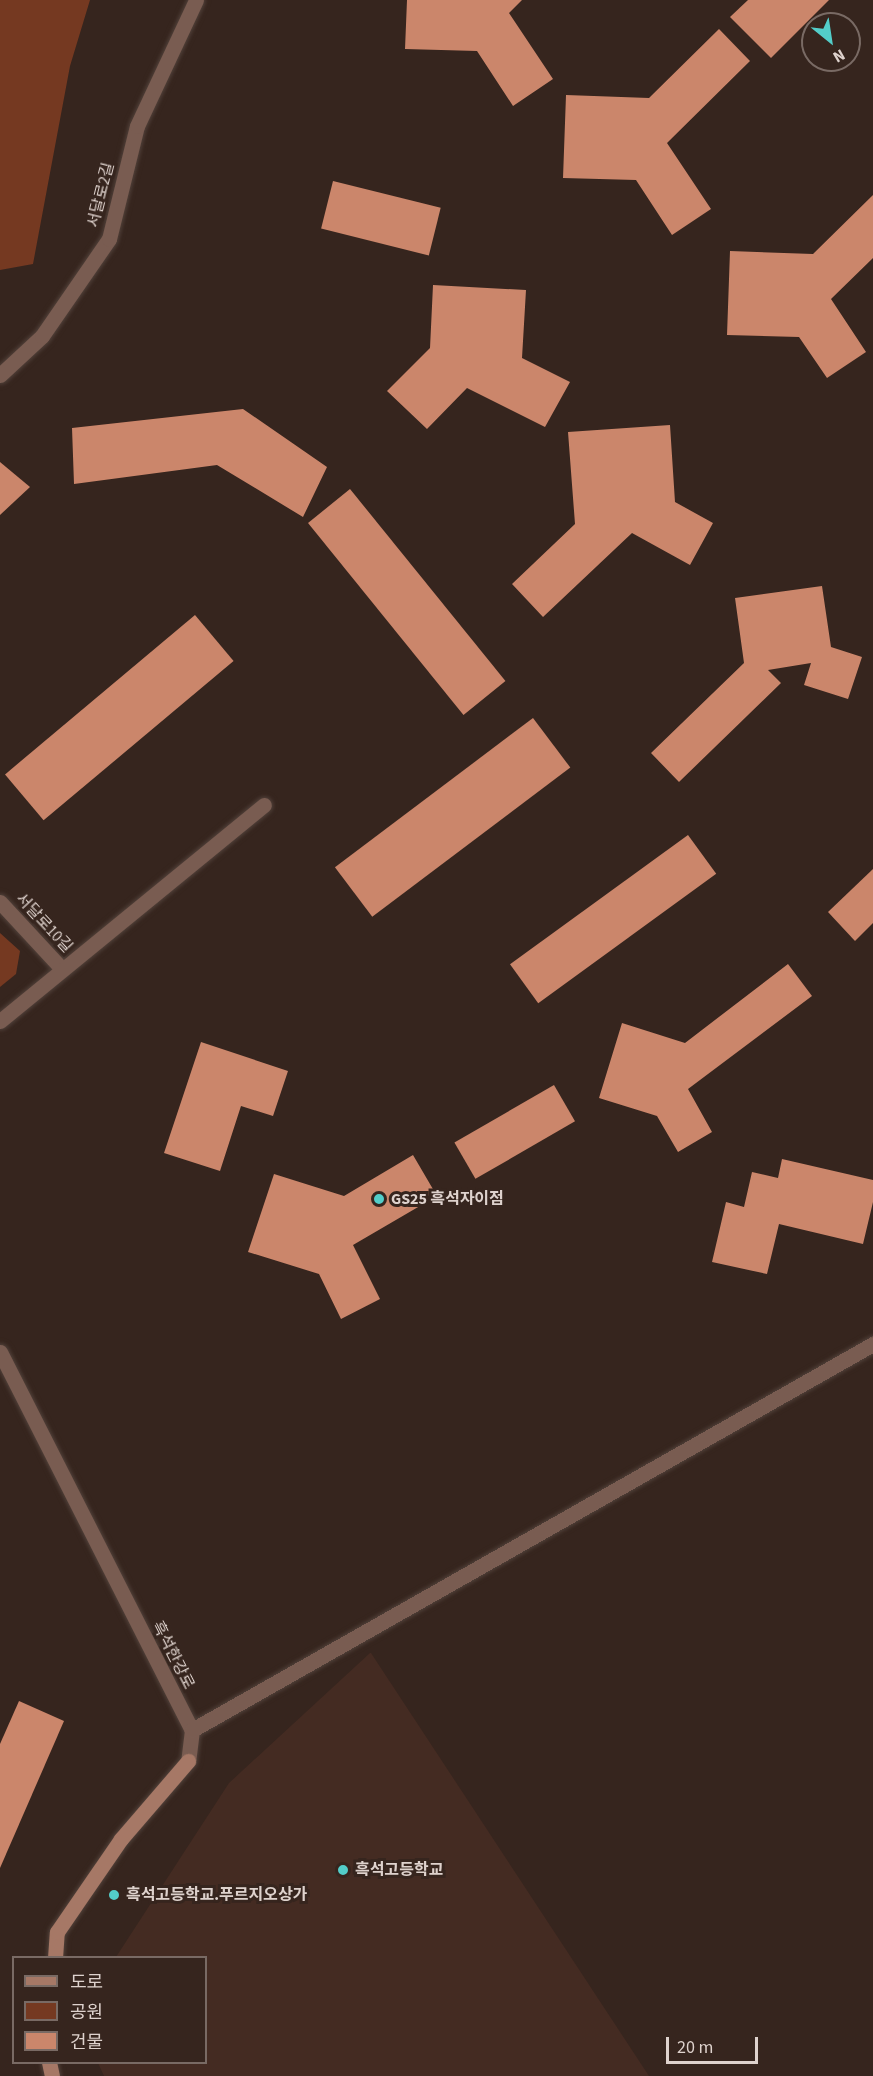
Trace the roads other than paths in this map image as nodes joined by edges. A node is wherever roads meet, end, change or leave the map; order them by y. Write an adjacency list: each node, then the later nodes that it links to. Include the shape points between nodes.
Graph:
1 (196, 0): 2 (street, 서달로2길, via 137,126 109,239 42,336)
2 (0, 375)
3 (264, 805): 5 (street)
4 (0, 902): 5 (street, 서달로10길)
5 (62, 969): 6 (street)
6 (0, 1021)
7 (873, 1344): 9 (street)
8 (0, 1352): 9 (street, 흑석한강로)
9 (192, 1730): 10 (street, via 188,1761 122,1839 57,1932)
10 (55, 1956)

